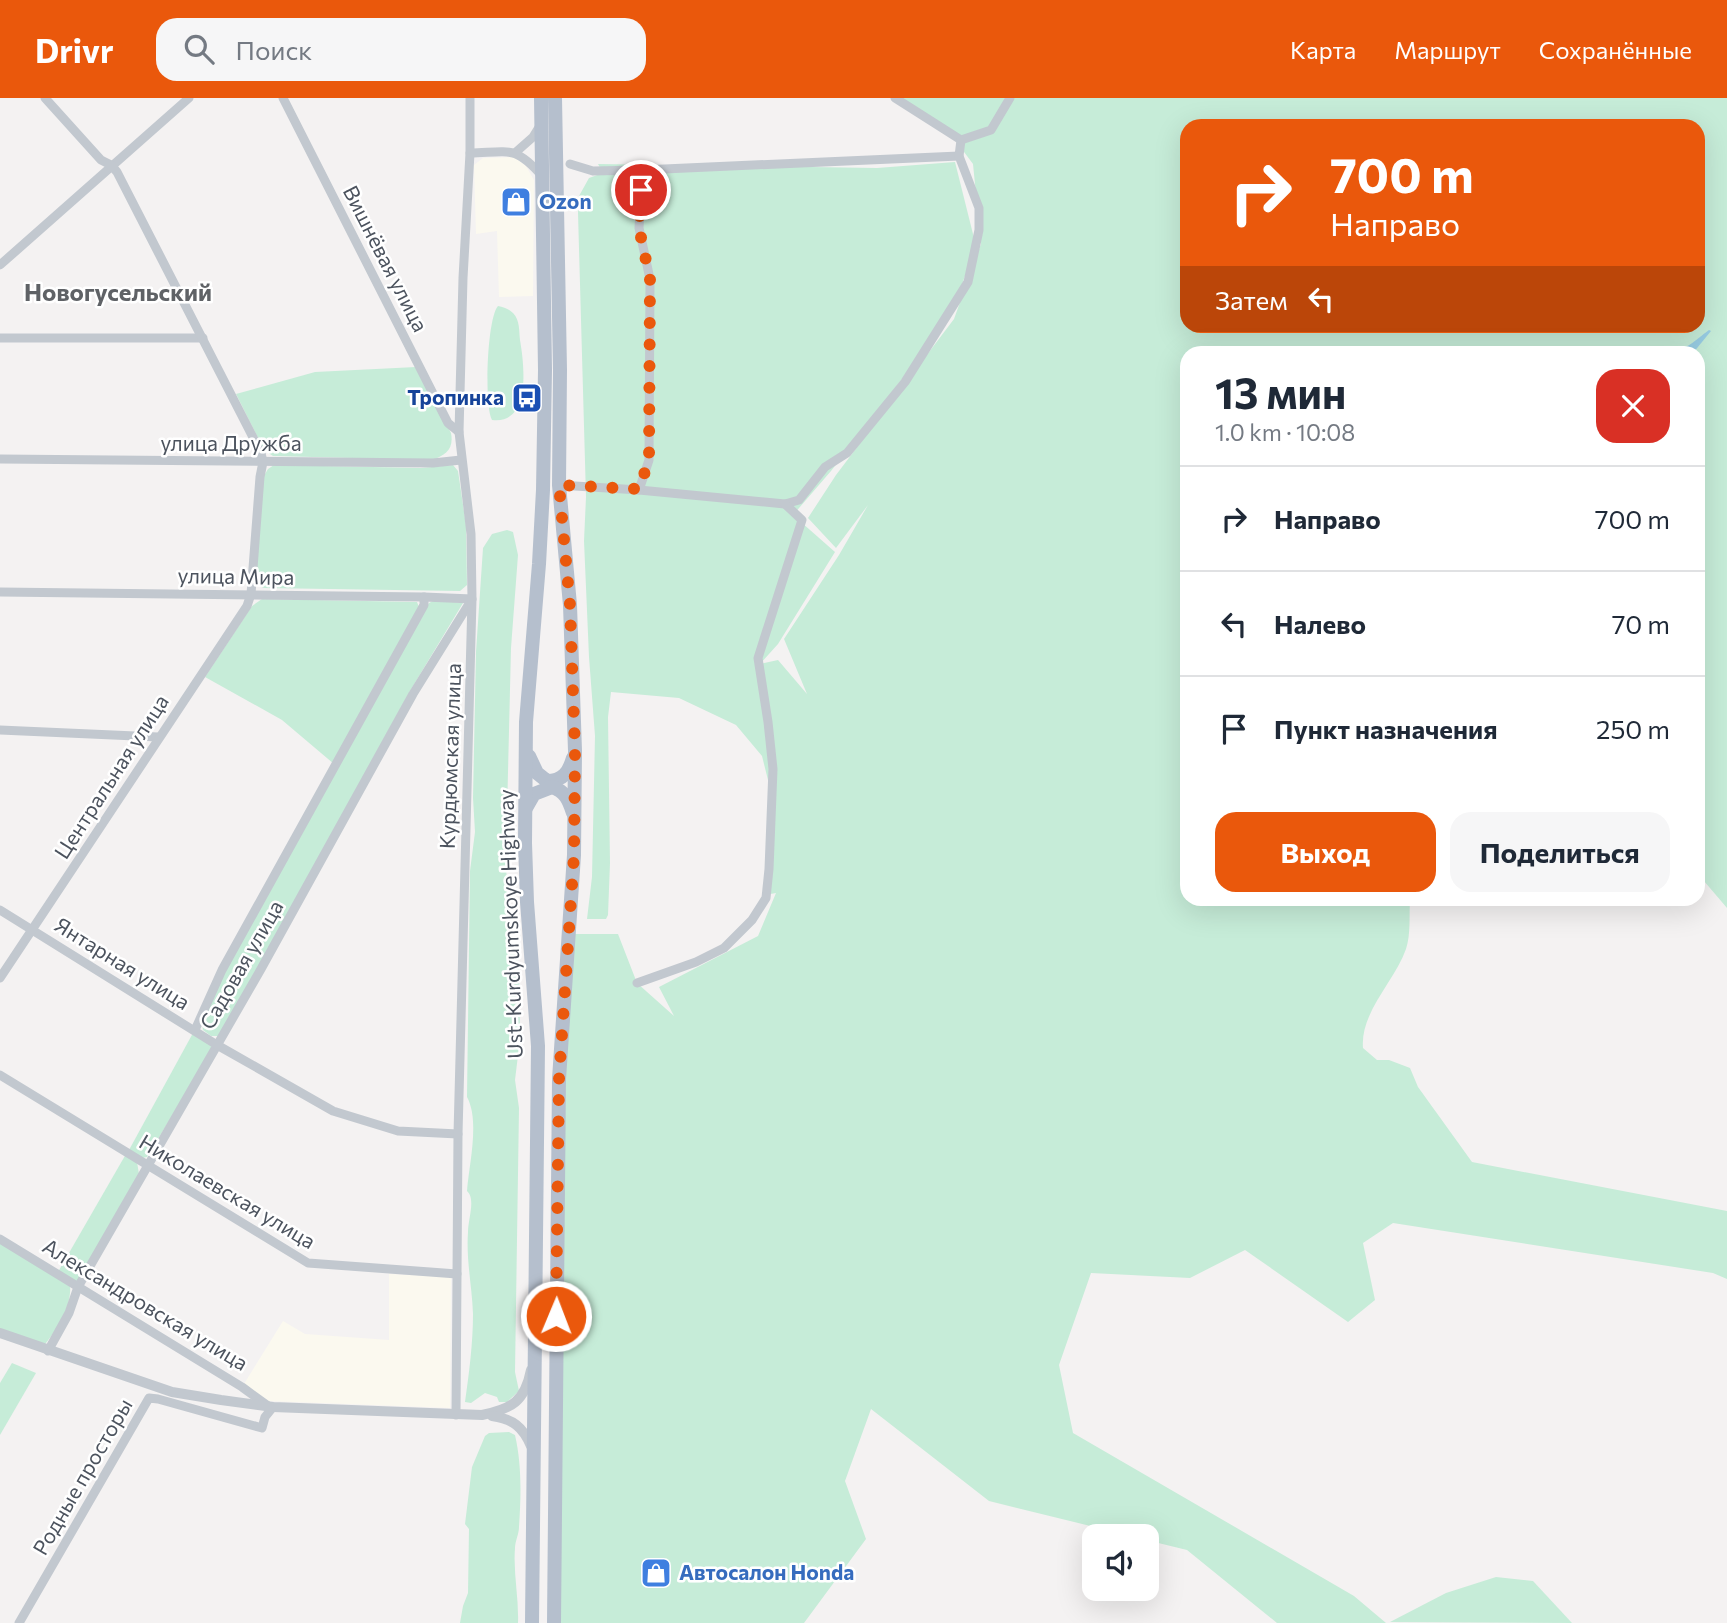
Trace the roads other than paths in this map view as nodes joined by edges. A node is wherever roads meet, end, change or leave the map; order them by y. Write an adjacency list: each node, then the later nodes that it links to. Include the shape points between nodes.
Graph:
1 (45, 98): 15 (street, via 101,160)
2 (189, 98): 15 (street)
3 (283, 98): 21 (street, Вишнёвая улица, via 448,423)
4 (470, 98): 12 (street, Курдюмская улица)
5 (541, 98): 9 (main road, Ust-Kurdyumskoye Highway)
6 (555, 98): 25 (main road)
7 (895, 98): 10 (street)
8 (1010, 98): 10 (street, via 991,130)
9 (542, 123): 11 (street); 17 (main road, Ust-Kurdyumskoye Highway)
10 (961, 140): 13 (street)
11 (516, 152): 12 (street); 17 (street)
12 (470, 153): 21 (street, Курдюмская улица)
13 (959, 156): 16 (street); 27 (street, via 979,208 968,282 905,382 847,453 825,467 799,500)
14 (570, 164): 16 (street, via 593,171)
15 (111, 165): 18 (street); 20 (street)
16 (642, 170): 26 (street, via 639,228 650,279 649,460)
17 (543, 177): 35 (main road, Ust-Kurdyumskoye Highway, via 543,490)
18 (0, 265)
19 (0, 338): 20 (street)
20 (203, 338): 24 (street)
21 (459, 432): 23 (street, Курдюмская улица)
22 (0, 459): 24 (street, улица Дружба)
23 (461, 460): 24 (street, улица Дружба); 31 (street, Курдюмская улица, via 471,534)
24 (263, 462): 29 (street)
25 (559, 485): 26 (street); 34 (main road, via 570,605)
26 (639, 489): 27 (street)
27 (785, 504): 41 (street, via 803,520 758,658 773,769 766,898 724,948)
28 (0, 592): 29 (street, улица Мира)
29 (251, 594): 30 (street, улица Мира); 33 (street, Центральная улица)
30 (424, 597): 31 (street, улица Мира); 42 (street, Садовая улица, via 424,605 222,970)
31 (472, 599): 43 (street, Садовая улица, via 413,694); 45 (street, Курдюмская улица)
32 (0, 730): 33 (street)
33 (158, 737): 39 (street, Центральная улица)
34 (575, 751): 35 (main road, via 570,768 559,780 547,780 537,773); 37 (main road)
35 (527, 752): 36 (main road, Ust-Kurdyumskoye Highway)
36 (526, 809): 37 (main road, via 534,794 552,787 567,798); 51 (main road, Ust-Kurdyumskoye Highway, via 527,902 538,1046)
37 (574, 817): 59 (main road, via 559,1079)
38 (0, 909): 39 (street, Янтарная улица)
39 (34, 930): 40 (street, Центральная улица); 42 (street, Янтарная улица)
40 (0, 978)
41 (637, 983)
42 (195, 1031): 43 (street, Янтарная улица)
43 (217, 1045): 45 (street, Янтарная улица, via 333,1111 398,1131); 46 (street, Садовая улица)
44 (0, 1075): 46 (street, Николаевская улица)
45 (458, 1135): 48 (street, Курдюмская улица)
46 (149, 1164): 48 (street, Николаевская улица, via 308,1263); 49 (street, Садовая улица)
47 (0, 1239): 49 (street, Александровская улица)
48 (457, 1274): 54 (street, Курдюмская улица)
49 (78, 1287): 52 (street, Садовая улица); 53 (street, Александровская улица)
50 (0, 1334): 52 (street, Александровская улица)
51 (535, 1343): 55 (street, Александровская улица, via 529,1381 520,1399 505,1410); 56 (main road, Ust-Kurdyumskoye Highway)
52 (48, 1351): 53 (street, Александровская улица, via 172,1392)
53 (270, 1406): 54 (street, Александровская улица); 57 (street, Родные просторы, via 261,1428 149,1398)
54 (456, 1415): 55 (street, Александровская улица)
55 (482, 1415): 56 (street, via 516,1423)
56 (534, 1453): 58 (main road, Ust-Kurdyumskoye Highway)
57 (19, 1623)
58 (532, 1623)
59 (554, 1623)

